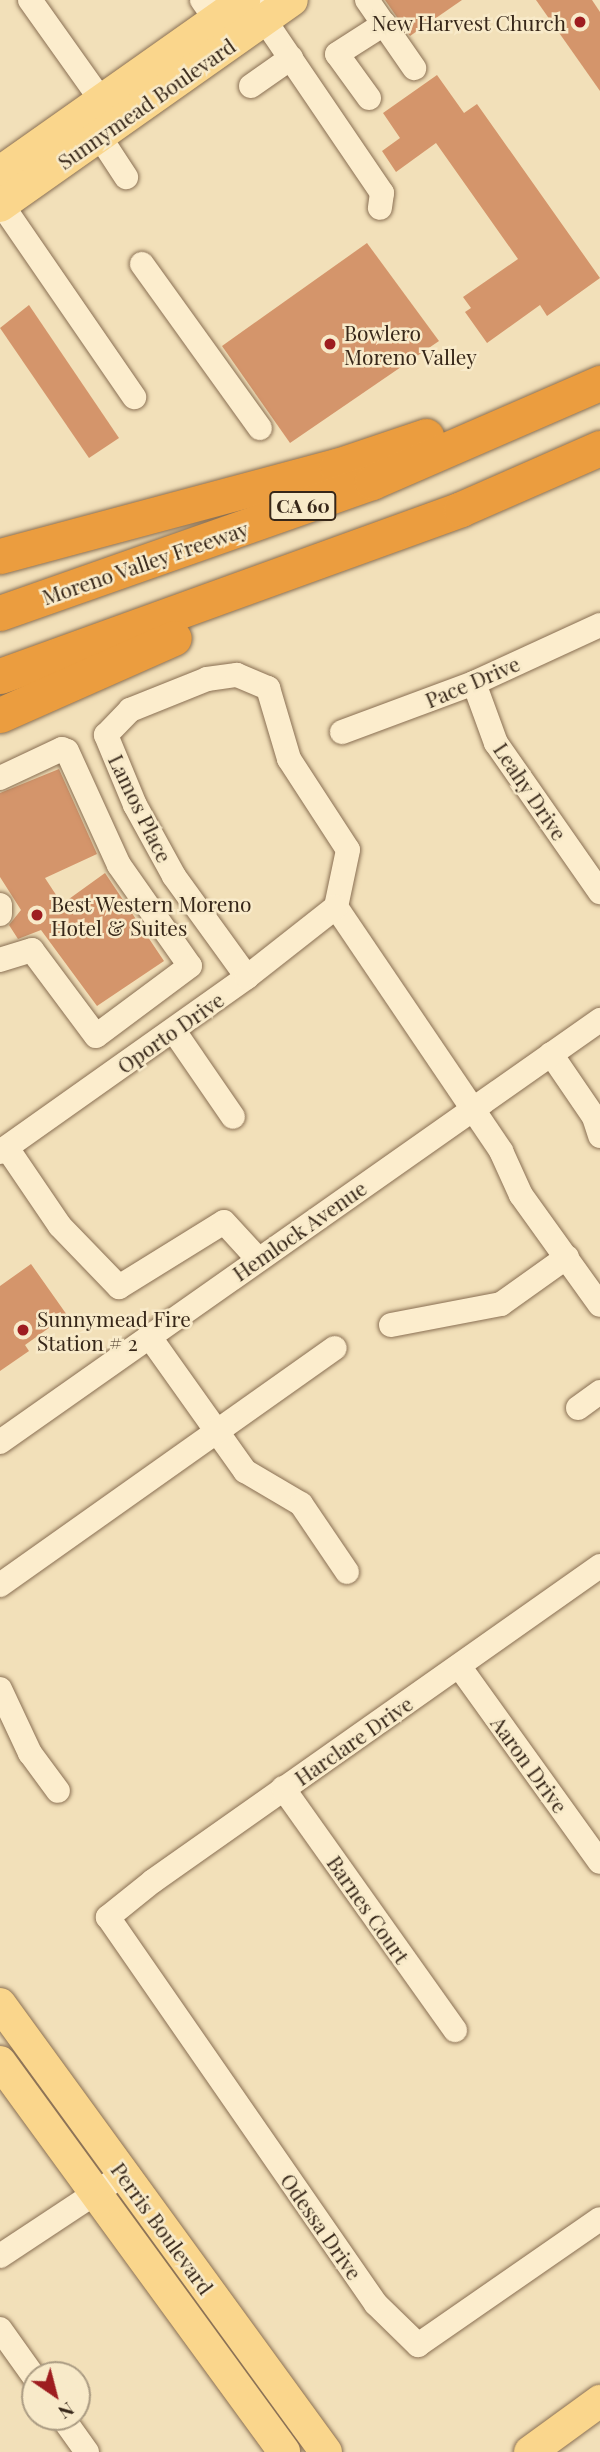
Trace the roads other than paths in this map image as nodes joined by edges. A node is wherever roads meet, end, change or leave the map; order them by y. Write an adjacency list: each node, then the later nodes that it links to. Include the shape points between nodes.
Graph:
1 (30, 0): 11 (street)
2 (292, 0): 4 (main road, Sunnymead Boulevard)
3 (368, 0): 6 (street)
4 (253, 6): 5 (main road, Sunnymead Boulevard); 7 (street); 11 (main road, Sunnymead Boulevard)
5 (209, 10): 11 (main road, Sunnymead Boulevard)
6 (384, 24): 8 (street); 10 (street, via 337,54)
7 (290, 58): 9 (street); 15 (street, via 382,193)
8 (414, 68)
9 (251, 86)
10 (369, 98)
11 (100, 118): 12 (main road, Sunnymead Boulevard); 13 (street); 14 (main road, Sunnymead Boulevard)
12 (0, 172)
13 (127, 177)
14 (1, 204): 19 (street)
15 (380, 208)
16 (142, 264): 20 (street)
17 (600, 373): 23 (highway, via 337,466)
18 (600, 383): 24 (highway, Moreno Valley Freeway / CA 60, via 372,482)
19 (134, 397)
20 (260, 428)
21 (600, 449): 22 (highway, CA 60)
22 (461, 509): 26 (highway, CA 60); 28 (highway)
23 (0, 556)
24 (0, 613)
25 (600, 625): 27 (street, Pace Drive)
26 (0, 676)
27 (474, 683): 29 (street, Pace Drive); 31 (street, Leahy Drive, via 496,743)
28 (0, 715)
29 (342, 732)
30 (0, 778): 35 (street, via 62,748 67,751 119,865 190,966 96,1035 32,950)
31 (600, 892)
32 (0, 905): 34 (street)
33 (336, 907): 36 (street, Oporto Drive); 36 (street, Lamos Place, via 348,850 289,759 268,688 237,675 207,679 130,710 106,735 135,805 174,876); 40 (street)
34 (0, 914)
35 (0, 960)
36 (247, 977): 38 (street, Oporto Drive)
37 (600, 1020): 39 (street, Hemlock Avenue)
38 (174, 1031): 41 (street); 43 (street, Oporto Drive)
39 (551, 1054): 40 (street, Hemlock Avenue); 42 (street, via 594,1117)
40 (473, 1108): 44 (street, via 502,1151 521,1195); 45 (street, Hemlock Avenue)
41 (233, 1117)
42 (600, 1136)
43 (3, 1150): 45 (street, via 61,1226 119,1287 224,1222)
44 (567, 1257): 46 (street); 47 (street, via 501,1304)
45 (258, 1259): 48 (street, Hemlock Avenue)
46 (600, 1305)
47 (391, 1325)
48 (149, 1336): 52 (street); 53 (street, Hemlock Avenue)
49 (335, 1348): 52 (street)
50 (600, 1392): 51 (street)
51 (578, 1408)
52 (215, 1432): 55 (street, via 244,1471 300,1504); 56 (street)
53 (0, 1442)
54 (600, 1566): 57 (street, Harclare Drive)
55 (347, 1572)
56 (0, 1585)
57 (459, 1666): 59 (street, Harclare Drive); 61 (street, Aaron Drive)
58 (0, 1689): 60 (street, via 30,1753)
59 (283, 1787): 62 (street, Harclare Drive); 64 (street, Barnes Court)
60 (58, 1791)
61 (600, 1862)
62 (108, 1917): 68 (street, Odessa Drive, via 376,2304 418,2345)
63 (0, 2004): 66 (main road, Perris Boulevard)
64 (455, 2030)
65 (4, 2078): 67 (main road, Perris Boulevard)
66 (124, 2174): 67 (street); 76 (main road, Perris Boulevard)
67 (96, 2194): 69 (street); 75 (main road, Perris Boulevard)
68 (600, 2219)
69 (0, 2256)
70 (0, 2329): 71 (street)
71 (23, 2361)
72 (600, 2401): 77 (main road)
73 (70, 2431): 74 (street)
74 (82, 2450)
75 (284, 2452)
76 (326, 2452)
77 (530, 2452)

